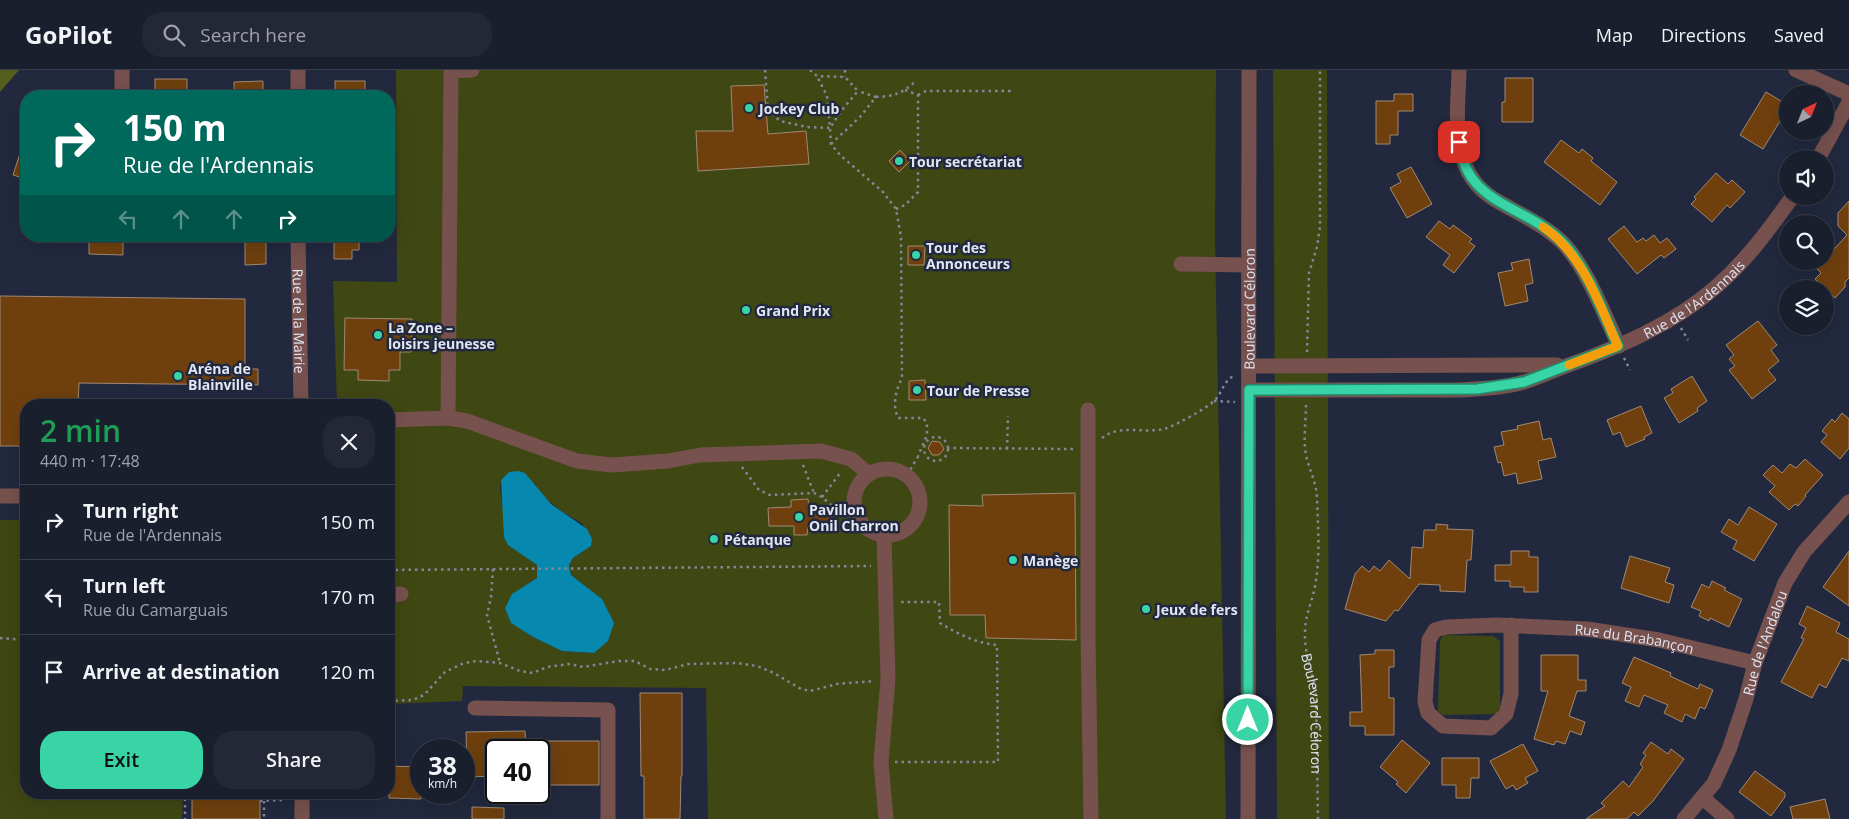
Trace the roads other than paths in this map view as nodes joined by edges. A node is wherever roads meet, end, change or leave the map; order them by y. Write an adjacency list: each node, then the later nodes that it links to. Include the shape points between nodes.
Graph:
1 (122, 70): 7 (street)
2 (298, 70): 8 (street)
3 (472, 70): 24 (street, via 451,71)
4 (1249, 70): 15 (street, Boulevard Céloron)
5 (1458, 70): 16 (street, via 1460,150 1470,177 1484,192 1545,228 1563,243 1581,269)
6 (1796, 70): 9 (street)
7 (122, 90)
8 (298, 90)
9 (1849, 94)
10 (1849, 102): 11 (street)
11 (1823, 150)
12 (1786, 205): 16 (street, Rue de l'Ardennais, via 1756,246 1718,286 1674,317)
13 (298, 242): 22 (street, Rue de la Mairie)
14 (1182, 264): 15 (street)
15 (1249, 265): 18 (street, Boulevard Céloron)
16 (1618, 346): 17 (street, Rue de l'Ardennais)
17 (1568, 365): 19 (street, Rue de l'Ardennais); 21 (street, Rue de l'Ardennais, via 1524,382)
18 (1249, 366): 19 (street, Rue de l'Ardennais); 20 (street, Boulevard Céloron)
19 (1459, 366): 21 (street)
20 (1249, 390): 21 (street, Rue de l'Ardennais); 40 (street, Boulevard Céloron)
21 (1459, 390)
22 (301, 399)
23 (1088, 410): 39 (street)
24 (448, 418): 25 (street); 26 (street, via 467,421 577,461 612,465 700,455 821,451 851,458)
25 (395, 420)
26 (869, 474): 30 (street, via 855,490 855,512 866,528); 30 (street, via 878,470 898,470 914,483 919,492 918,514 913,523 895,535)
27 (0, 496): 28 (street)
28 (20, 496)
29 (1849, 502): 32 (street, Rue de l'Andalou, via 1804,552 1785,583)
30 (884, 536): 38 (street, via 888,679 881,762)
31 (1511, 625): 31 (street, Rue du Brabançon, via 1469,625 1435,630 1429,640 1425,702 1428,712 1443,726 1491,728 1506,714 1511,694); 32 (street, Rue du Brabançon, via 1587,629 1659,640)
32 (1755, 663): 34 (street, Rue de l'Andalou, via 1729,750 1714,784)
33 (475, 708): 37 (street, via 608,710)
34 (1703, 798): 41 (street, Rue de l'Andalou); 42 (street)
35 (302, 799): 36 (street)
36 (302, 819)
37 (608, 819)
38 (886, 819)
39 (1091, 819)
40 (1248, 819)
41 (1684, 819)
42 (1727, 819)

